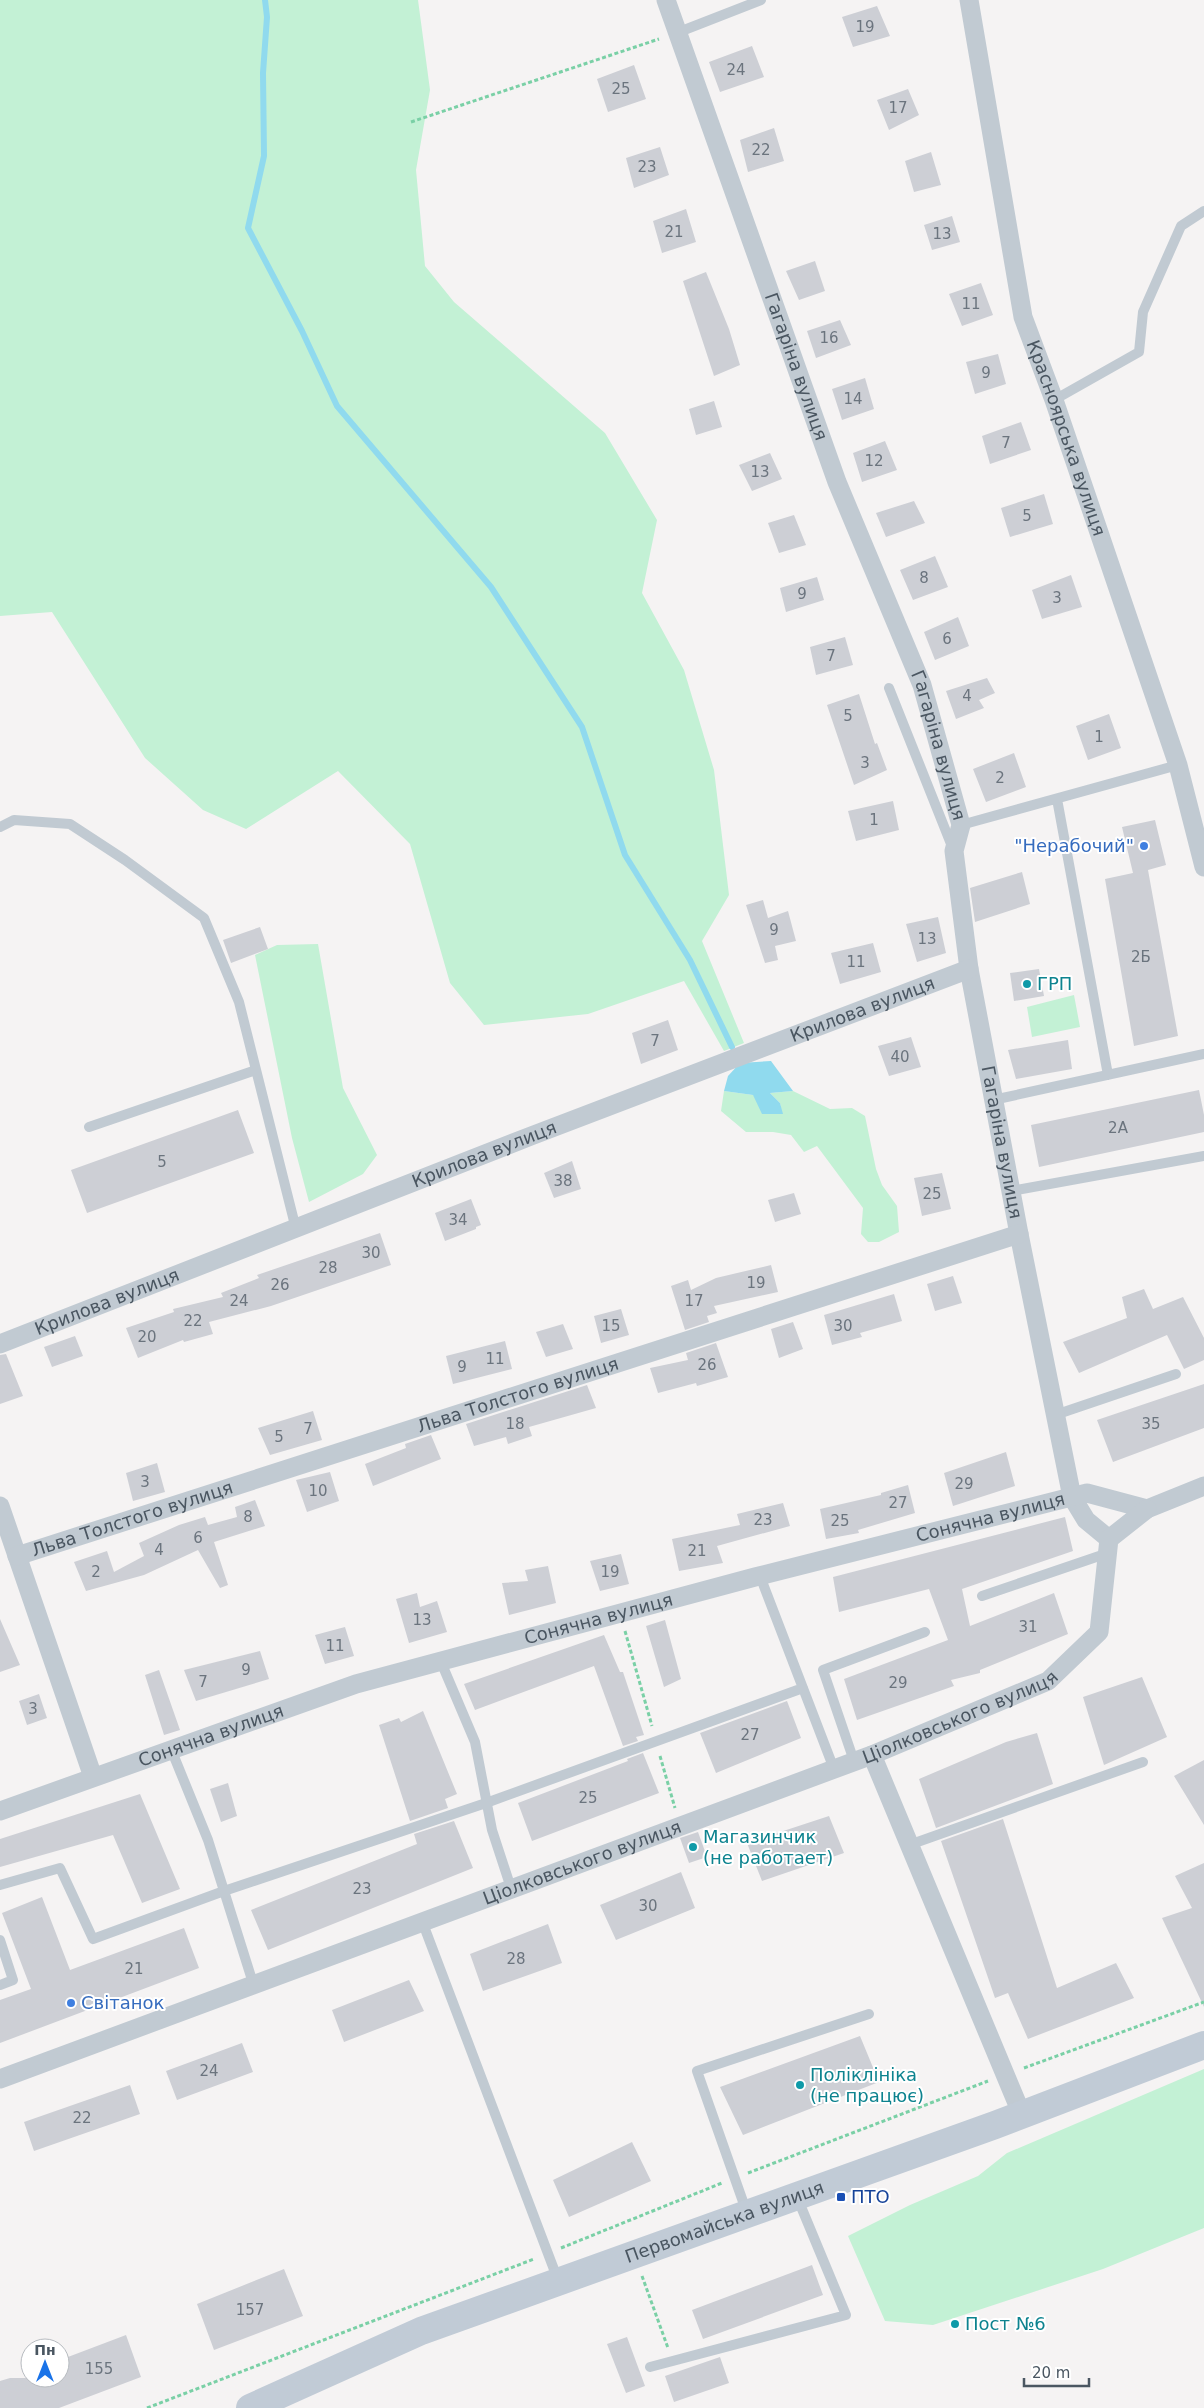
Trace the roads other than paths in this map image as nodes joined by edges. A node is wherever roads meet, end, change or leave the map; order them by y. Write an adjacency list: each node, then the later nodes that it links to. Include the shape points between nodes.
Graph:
1 (666, 0): 4 (street, Гагаріна вулиця)
2 (761, 0): 4 (lane)
3 (969, 0): 6 (street, Красноярська вулиця, via 1022,317)
4 (679, 32): 10 (street, Гагаріна вулиця, via 837,482 922,685)
5 (1204, 211): 6 (lane, via 1181,226 1143,312 1139,352)
6 (1054, 400): 8 (street, Красноярська вулиця)
7 (888, 688): 12 (lane)
8 (1178, 766): 9 (lane); 13 (street, Красноярська вулиця)
9 (1057, 799): 10 (lane); 17 (lane)
10 (961, 825): 12 (street, Гагаріна вулиця)
11 (0, 827): 16 (lane, via 14,820 70,824 204,918 239,1002)
12 (954, 851): 14 (street, Гагаріна вулиця)
13 (1204, 867)
14 (969, 969): 18 (street, Гагаріна вулиця); 22 (street, Крилова вулиця, via 540,1132)
15 (1204, 1054): 17 (lane)
16 (256, 1070): 19 (lane); 22 (lane)
17 (1108, 1075): 18 (lane)
18 (994, 1100): 21 (street, Гагаріна вулиця)
19 (89, 1127)
20 (1204, 1156): 21 (lane)
21 (1011, 1191): 23 (street, Гагаріна вулиця)
22 (296, 1229): 24 (street, Крилова вулиця)
23 (1019, 1234): 26 (street, Гагаріна вулиця); 32 (street, Льва Толстого вулиця)
24 (0, 1344)
25 (1176, 1374): 26 (lane)
26 (1055, 1415): 28 (street, Гагаріна вулиця)
27 (1204, 1486): 30 (street)
28 (1072, 1497): 30 (street, Сонячна вулиця, via 1087,1493); 31 (street, Гагаріна вулиця, via 1086,1520); 33 (street, Сонячна вулиця)
29 (0, 1506): 32 (street)
30 (1147, 1508): 31 (street)
31 (1109, 1546): 34 (lane); 39 (street, Ціолковського вулиця, via 1099,1632 1048,1680)
32 (17, 1556): 43 (street)
33 (760, 1576): 36 (street, Сонячна вулиця); 37 (lane)
34 (982, 1596)
35 (925, 1632): 40 (lane, via 823,1670)
36 (441, 1662): 38 (street, Сонячна вулиця, via 356,1684); 44 (lane, via 475,1742)
37 (803, 1688): 42 (lane); 44 (lane)
38 (171, 1750): 43 (street, Сонячна вулиця); 49 (lane, via 208,1840)
39 (872, 1754): 40 (street, Ціолковського вулиця); 46 (street)
40 (854, 1761): 42 (street, Ціолковського вулиця)
41 (1143, 1762): 46 (lane)
42 (834, 1768): 48 (street, Ціолковського вулиця)
43 (93, 1777): 45 (street, Сонячна вулиця)
44 (486, 1803): 48 (lane); 49 (lane)
45 (0, 1811)
46 (910, 1845): 57 (street)
47 (0, 1885): 49 (lane, via 60,1868 93,1940)
48 (511, 1888): 50 (street, Ціолковського вулиця)
49 (224, 1891): 52 (lane)
50 (422, 1921): 52 (street, Ціолковського вулиця); 60 (lane)
51 (0, 1940): 53 (lane, via 13,1980)
52 (253, 1983): 56 (street, Ціолковського вулиця)
53 (0, 1985)
54 (868, 2014): 59 (lane, via 697,2071)
55 (1204, 2045): 57 (street, Первомайська вулиця)
56 (0, 2079)
57 (1022, 2115): 58 (street, Первомайська вулиця)
58 (796, 2196): 59 (street, Первомайська вулиця); 61 (lane, via 846,2315)
59 (748, 2214): 60 (street, Первомайська вулиця)
60 (559, 2281): 62 (street, Первомайська вулиця, via 421,2331)
61 (650, 2367)
62 (250, 2408)

